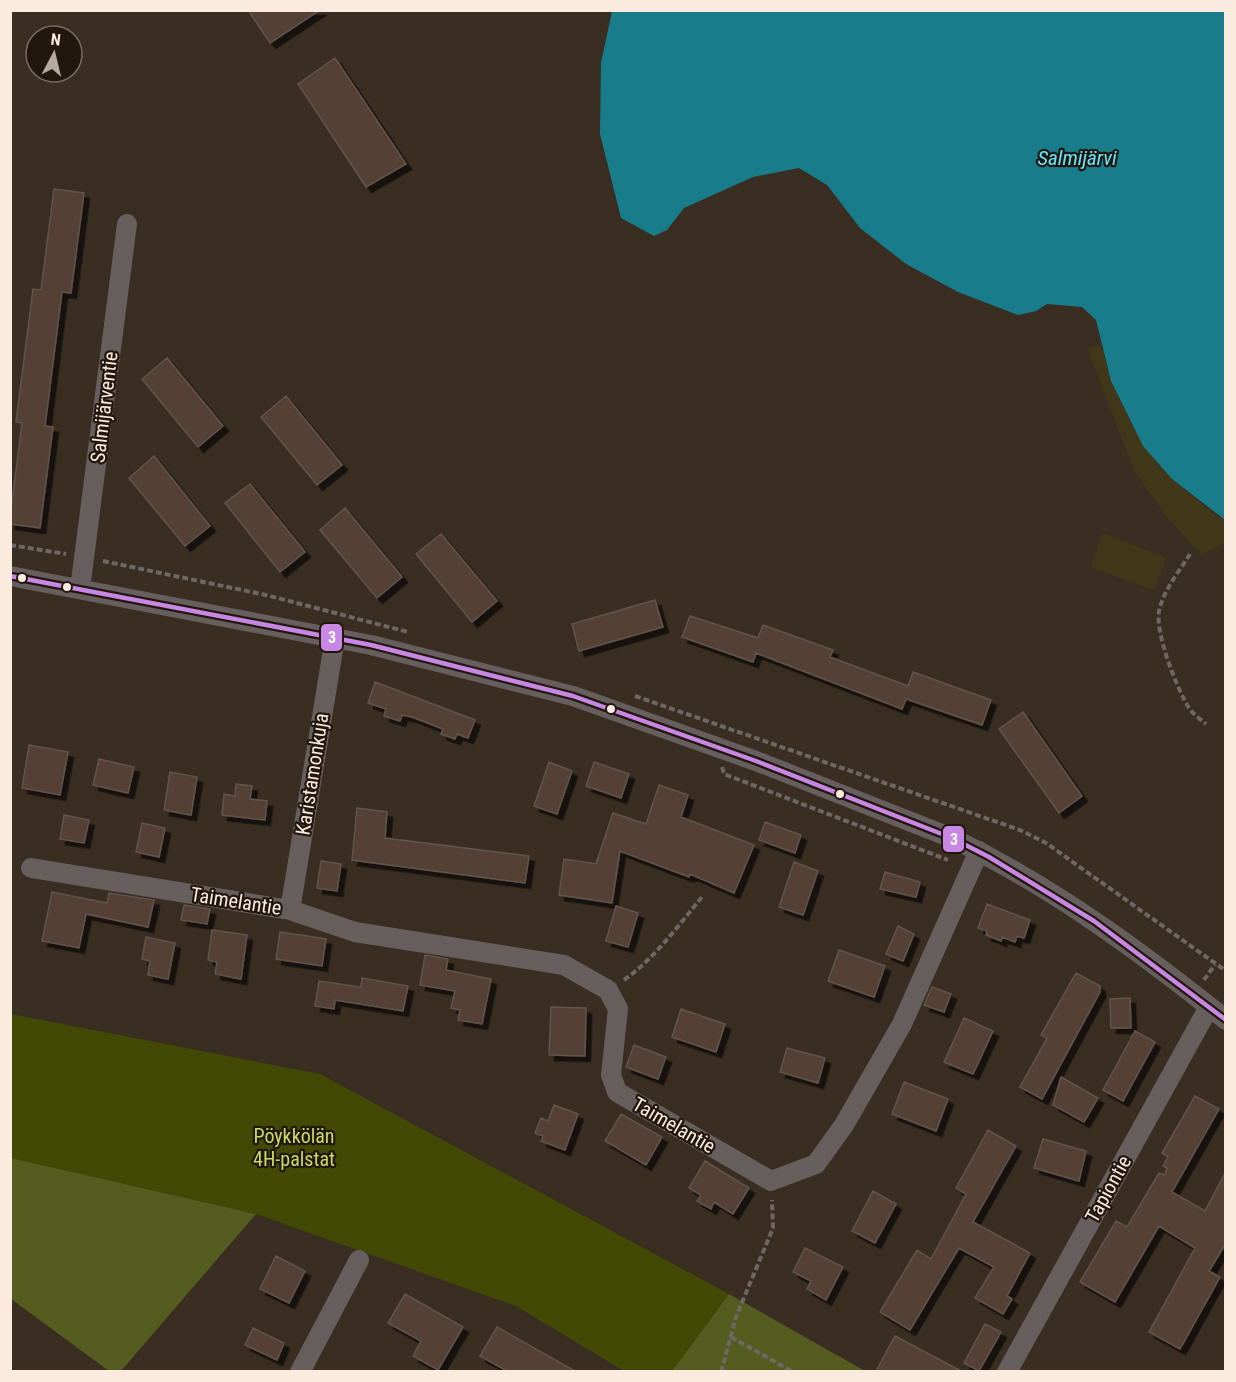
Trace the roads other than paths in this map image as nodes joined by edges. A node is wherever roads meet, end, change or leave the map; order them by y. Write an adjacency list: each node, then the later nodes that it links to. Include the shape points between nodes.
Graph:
1 (128, 224): 3 (street, Salmijärventie)
2 (10, 576): 3 (street)
3 (80, 589): 4 (street)
4 (335, 638): 5 (street, via 573,696 728,750); 7 (street, Karistamonkuja)
5 (980, 851): 7 (street, Taimelantie, via 902,1024 844,1125 816,1164 771,1181 617,1092 611,1075 618,1010 608,990 564,964 355,932); 8 (street, via 1076,907)
6 (31, 868): 7 (street, Taimelantie)
7 (290, 910)
8 (1209, 1007): 9 (street); 12 (street, Tapiontie)
9 (1226, 1020)
10 (359, 1260): 11 (street)
11 (300, 1371)
12 (1007, 1371)

